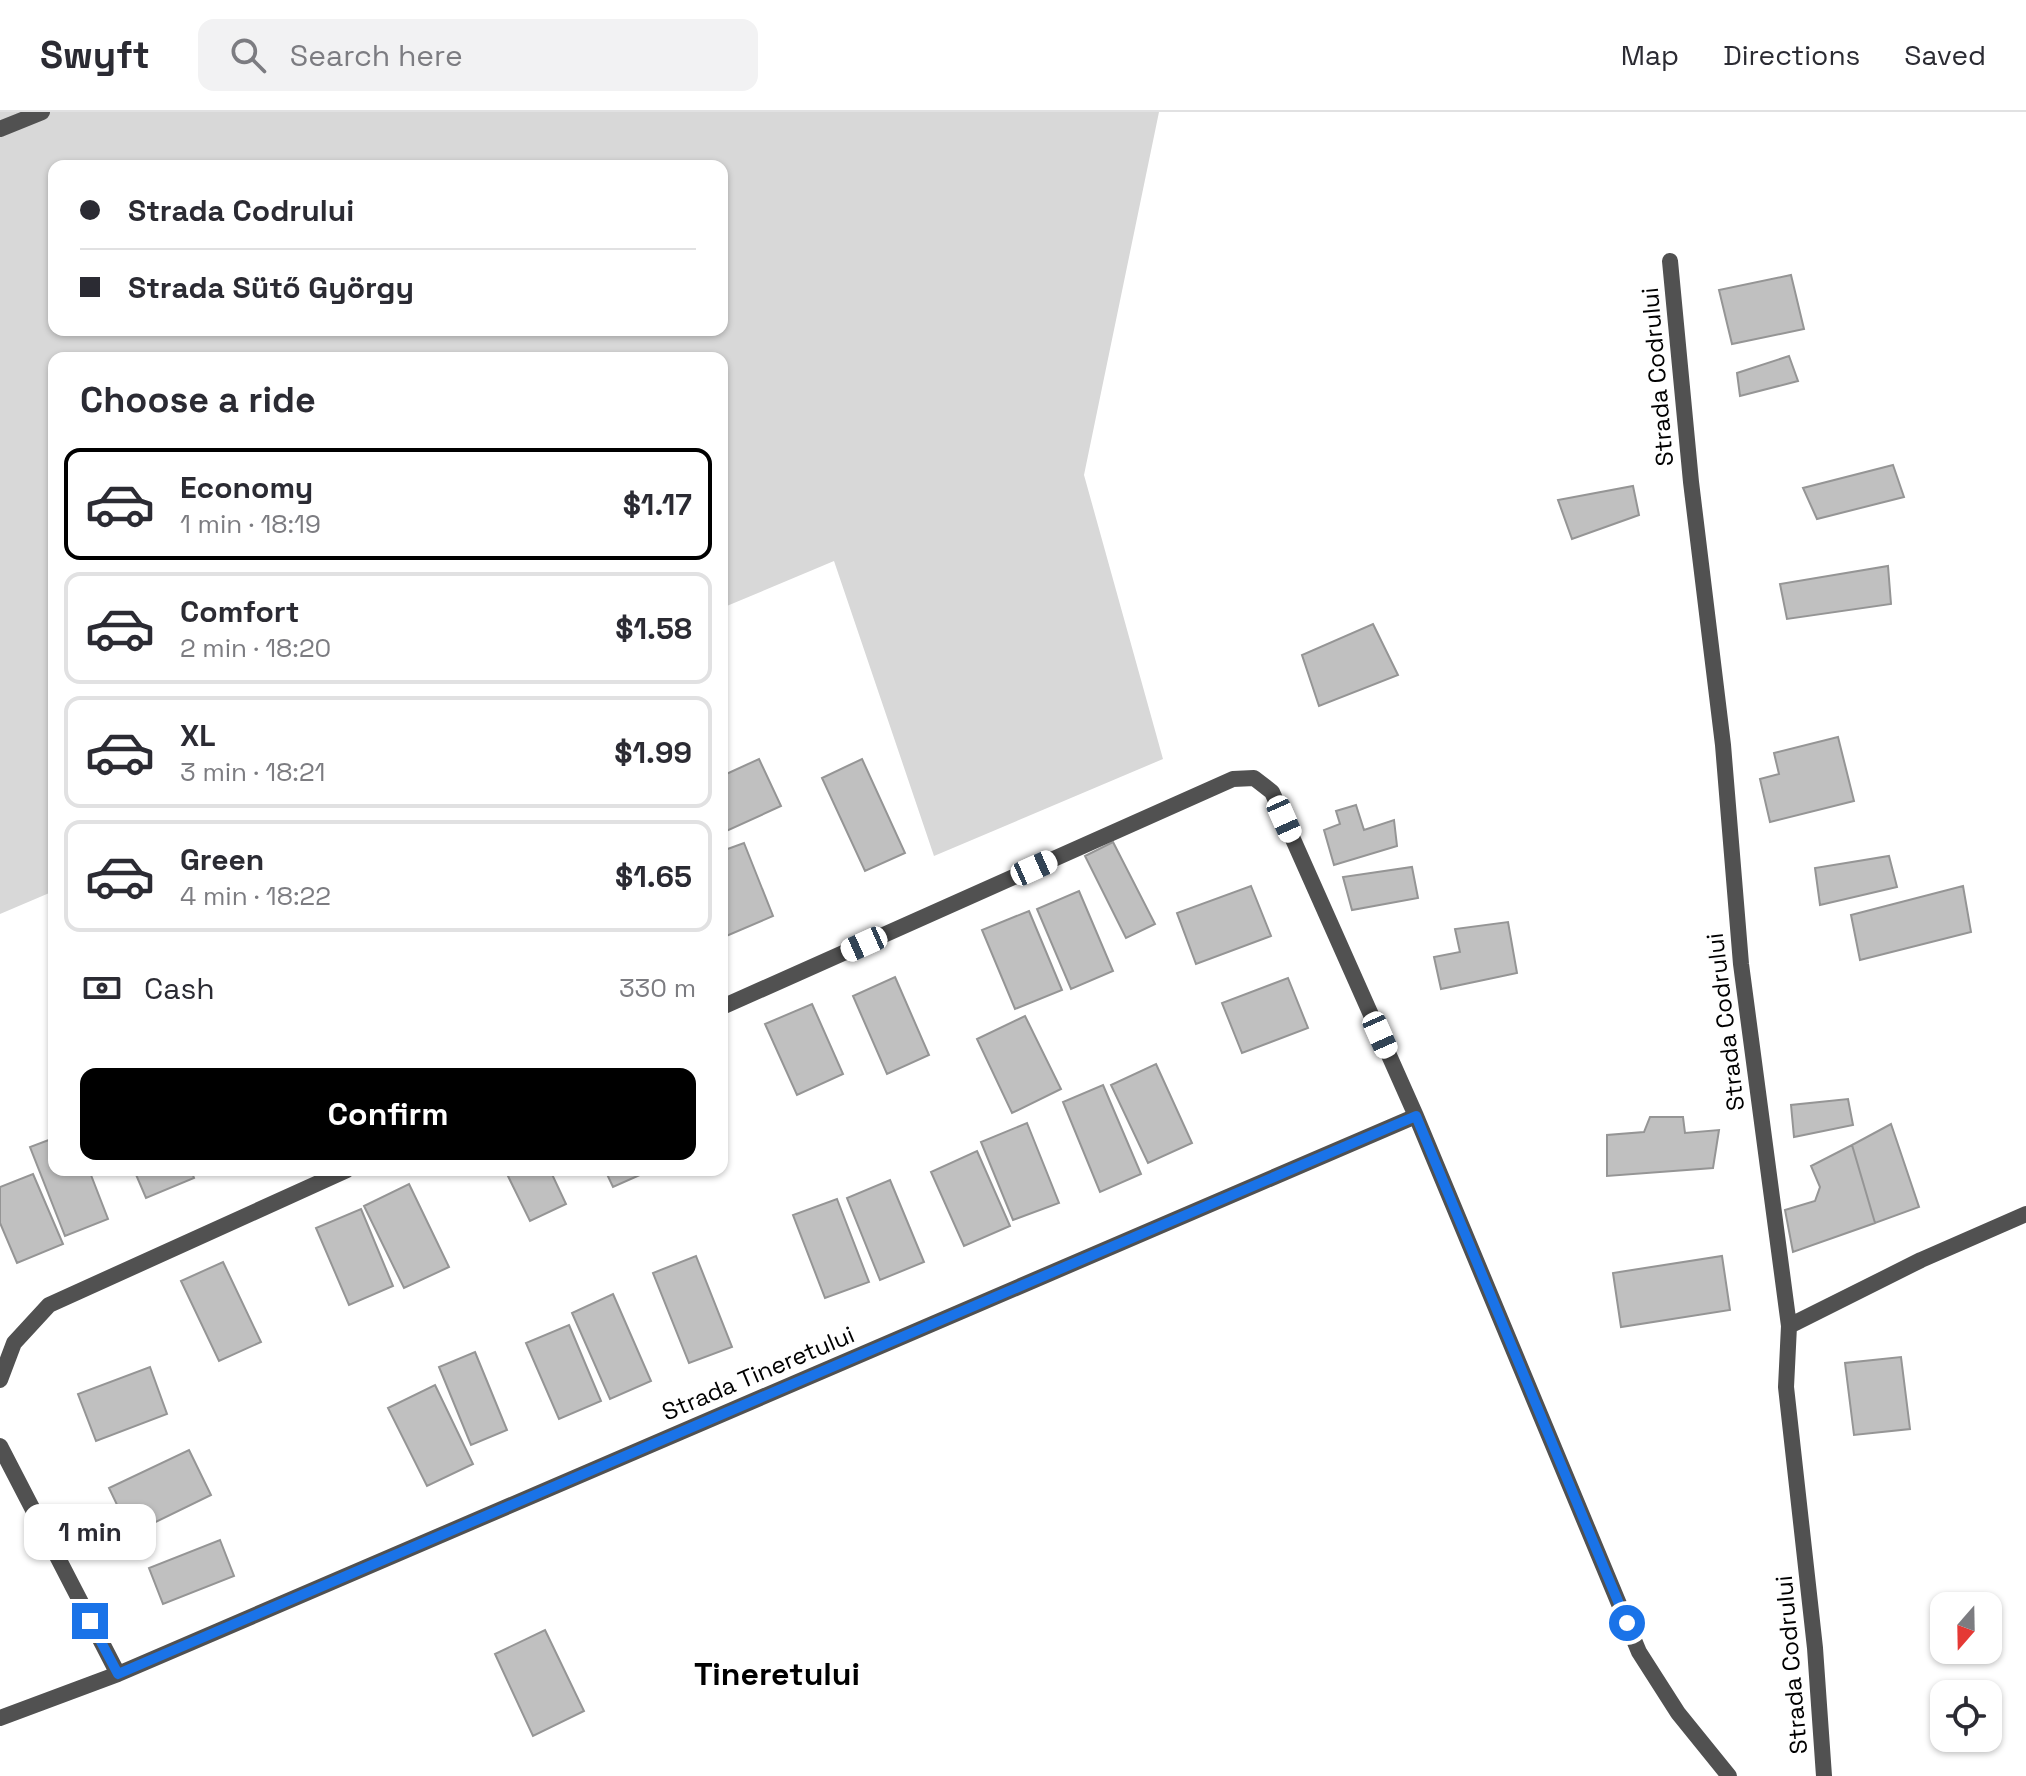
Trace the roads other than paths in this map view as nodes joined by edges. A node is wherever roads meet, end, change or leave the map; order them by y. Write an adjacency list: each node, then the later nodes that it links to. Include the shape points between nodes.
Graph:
1 (42, 112): 2 (street)
2 (0, 129)
3 (1670, 261): 8 (street, Strada Codrului, via 1723,745 1741,964)
4 (728, 1004): 5 (street, via 1233,779 1254,778 1272,792)
5 (1416, 1116): 11 (street, Strada Tineretului); 13 (street, via 1639,1652 1678,1713)
6 (334, 1176): 9 (street, via 49,1305 14,1343)
7 (2026, 1214): 8 (street)
8 (1789, 1326): 14 (street, Strada Codrului, via 1786,1387)
9 (0, 1380)
10 (0, 1446): 11 (street)
11 (118, 1674): 12 (street, Strada Tineretului)
12 (0, 1718)
13 (1729, 1776)
14 (1824, 1776)

